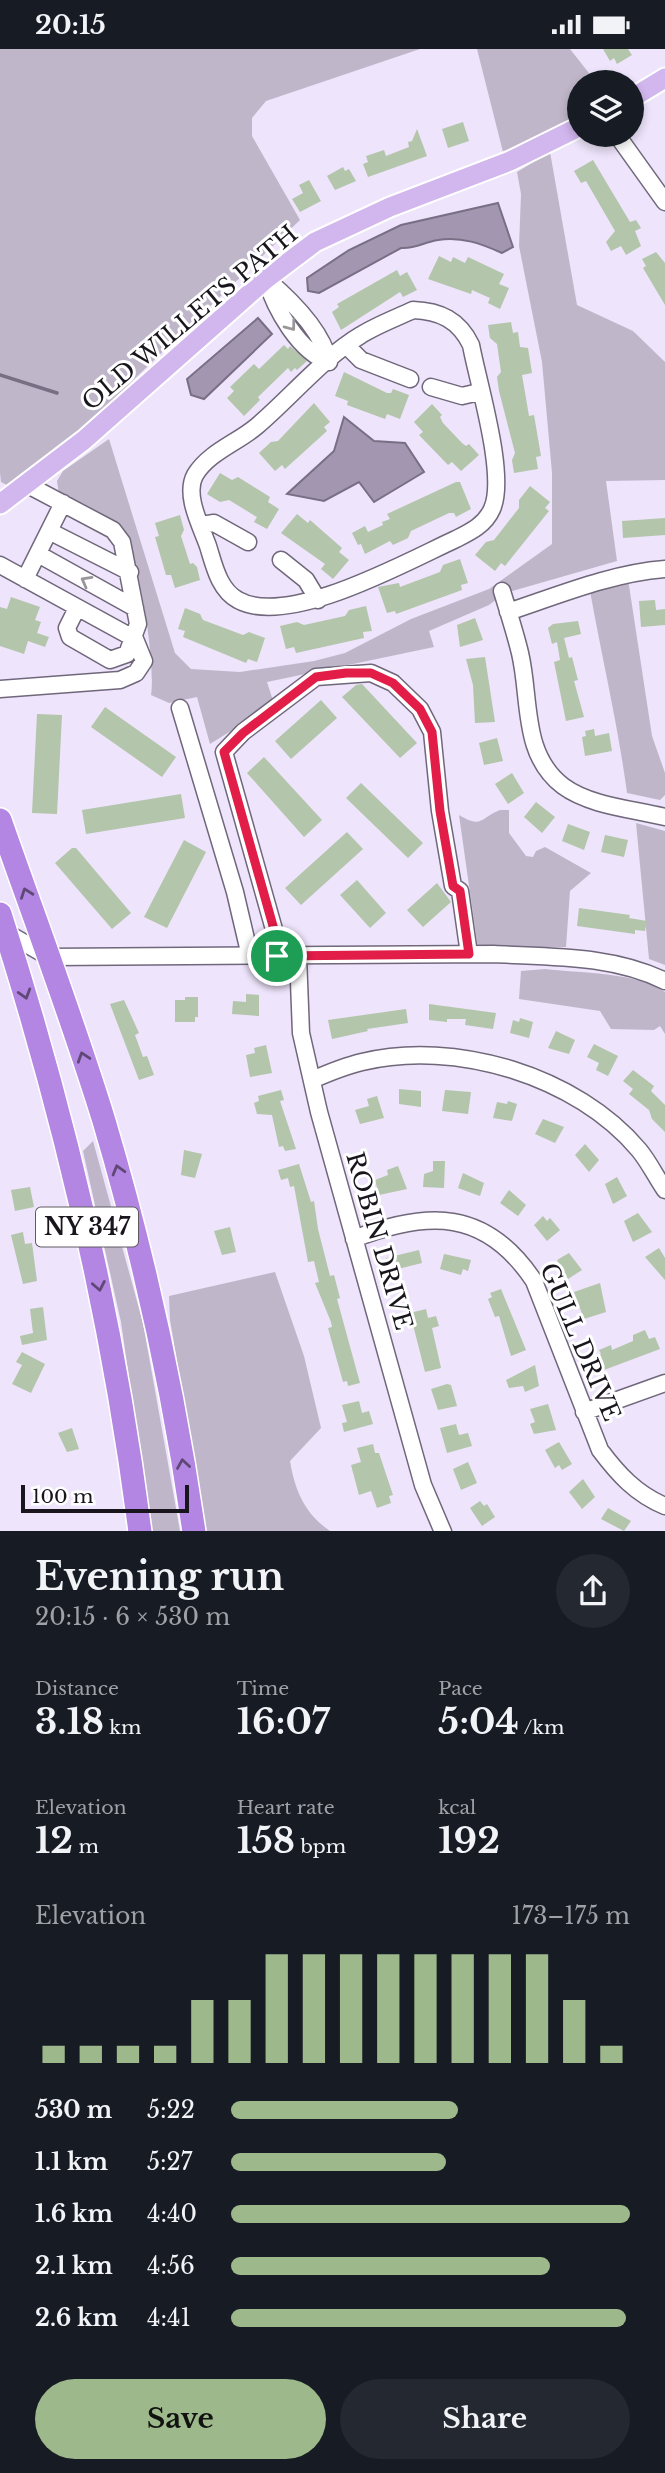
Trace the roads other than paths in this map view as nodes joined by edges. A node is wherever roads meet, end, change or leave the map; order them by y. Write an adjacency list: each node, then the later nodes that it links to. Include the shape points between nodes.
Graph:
1 (665, 78): 2 (main road)
2 (644, 91)
3 (567, 133): 6 (main road, OLD WILLETS PATH, via 510,161 335,231)
4 (626, 147): 5 (street)
5 (664, 197)
6 (267, 279): 8 (street, via 274,304 314,357); 12 (main road, OLD WILLETS PATH)
7 (347, 346): 8 (street); 9 (street, via 361,361); 11 (street, via 358,336 413,310 443,315 465,332)
8 (329, 362): 15 (street, via 196,473 191,494)
9 (410, 379)
10 (431, 387): 11 (street, via 462,396)
11 (480, 392): 25 (street, via 496,463 495,503 485,521 456,539)
12 (26, 484): 13 (street); 14 (main road, OLD WILLETS PATH)
13 (63, 503): 16 (street); 22 (street, via 113,530 122,542)
14 (0, 505)
15 (201, 525): 17 (street, via 214,523); 25 (street, via 216,573 238,600 281,609)
16 (49, 531): 18 (street); 22 (street)
17 (247, 541)
18 (38, 554): 23 (street); 27 (street, one-way to 18)
19 (281, 560): 25 (street, via 306,580)
20 (0, 565): 23 (street)
21 (665, 569): 28 (street, via 620,577)
22 (130, 572): 27 (street)
23 (25, 579): 26 (street)
24 (502, 591): 28 (street)
25 (318, 600)
26 (77, 607): 29 (street); 29 (street, via 67,628 70,637 110,660 127,654)
27 (135, 608): 29 (street)
28 (508, 612): 32 (street, via 520,652 533,744 547,770 564,787 592,800)
29 (135, 639): 30 (street, via 144,660 136,673 120,680)
30 (0, 689)
31 (180, 708): 36 (street)
32 (665, 817)
33 (0, 820): 39 (highway, NY 347, one-way to 33)
34 (2, 924): 39 (street); 47 (highway, NY 347, one-way to 47, via 46,1066 89,1234)
35 (469, 954): 37 (street, via 460,891 453,886 443,840 432,732 411,700 393,683 371,673 316,677 224,752); 38 (street); 40 (street, via 566,957 639,970)
36 (250, 956): 37 (street); 39 (street)
37 (277, 956): 38 (street)
38 (298, 956): 41 (street, ROBIN DRIVE, via 301,1033)
39 (49, 957): 48 (highway, NY 347, one-way to 39, via 172,1400 137,1240)
40 (665, 981)
41 (312, 1080): 42 (street, via 363,1062 423,1057 460,1058 525,1073 581,1101 609,1123 638,1149); 43 (street, ROBIN DRIVE)
42 (665, 1190)
43 (354, 1239): 45 (street, GULL DRIVE, via 393,1224 435,1220 482,1231 502,1244 534,1281); 49 (street, ROBIN DRIVE, via 423,1485)
44 (665, 1383): 45 (street)
45 (584, 1412): 46 (street, GULL DRIVE, via 600,1450 616,1472 634,1489)
46 (665, 1506)
47 (140, 1531)
48 (194, 1531)
49 (443, 1531)

